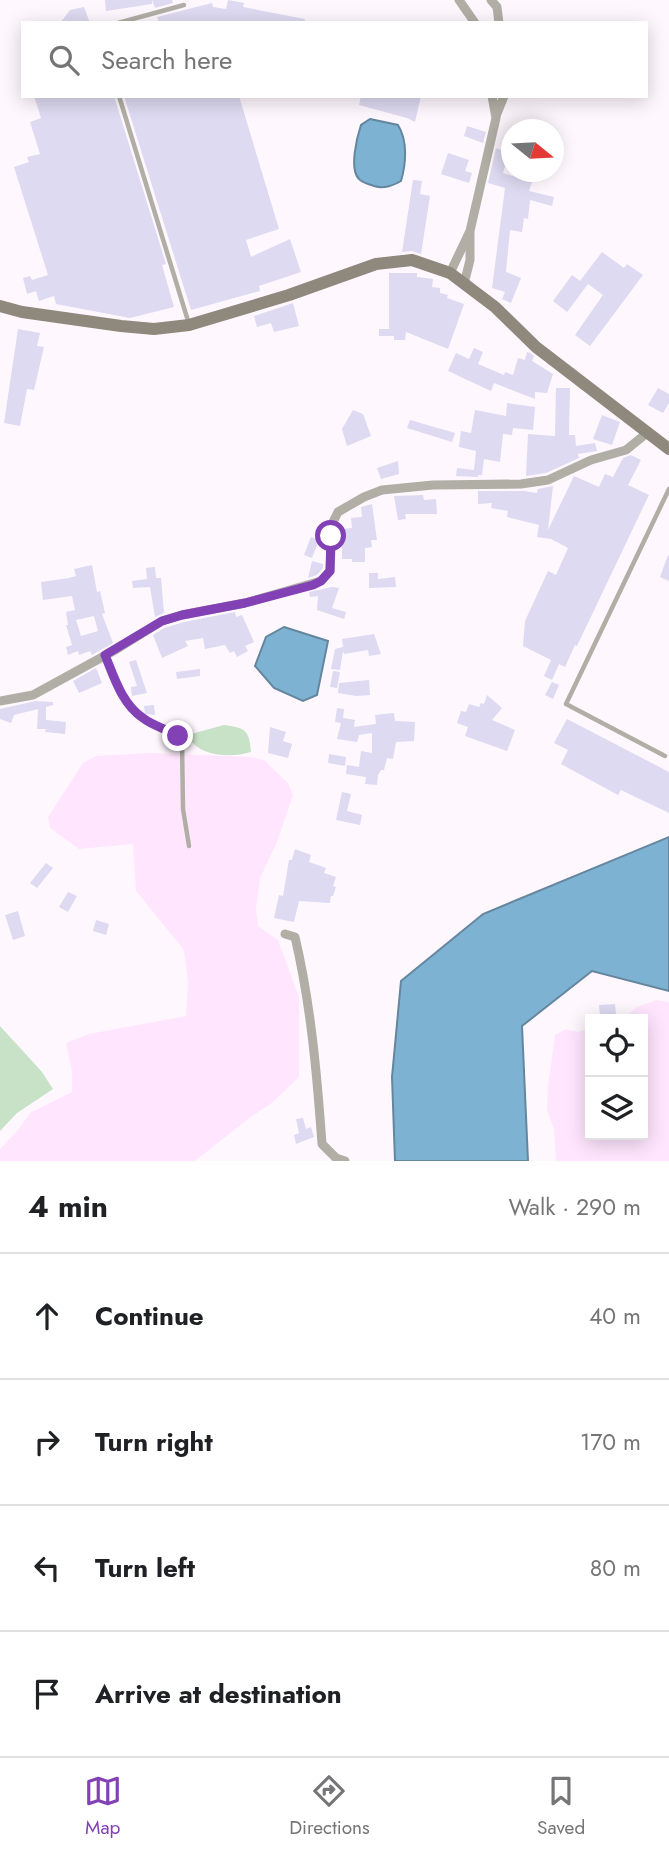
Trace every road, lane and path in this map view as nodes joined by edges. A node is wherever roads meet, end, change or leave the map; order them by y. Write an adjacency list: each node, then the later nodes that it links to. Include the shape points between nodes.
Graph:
1 (460, 0): 5 (street)
2 (496, 2): 6 (street)
3 (184, 5): 4 (lane)
4 (125, 21)
5 (474, 21)
6 (499, 21)
7 (120, 98): 15 (lane)
8 (492, 98): 10 (street)
9 (503, 98): 10 (street)
10 (496, 118): 11 (street)
11 (470, 231): 12 (street); 13 (street)
12 (450, 273): 13 (main road); 15 (main road, via 412,260 376,264)
13 (464, 284): 16 (main road, via 536,347)
14 (0, 306): 15 (main road, via 121,326)
15 (189, 325)
16 (648, 433): 17 (main road); 19 (street, via 626,450 548,480 433,485 382,490 364,497 338,512 332,524 330,571 321,581 162,621)
17 (669, 449)
18 (669, 489): 21 (lane, via 566,704)
19 (105, 655): 20 (street, via 33,695); 22 (lane, via 135,711 182,742 183,809)
20 (0, 701)
21 (665, 756)
22 (189, 846)
23 (285, 934): 24 (street, via 295,937 302,966 317,1065 322,1144)
24 (345, 1161)

